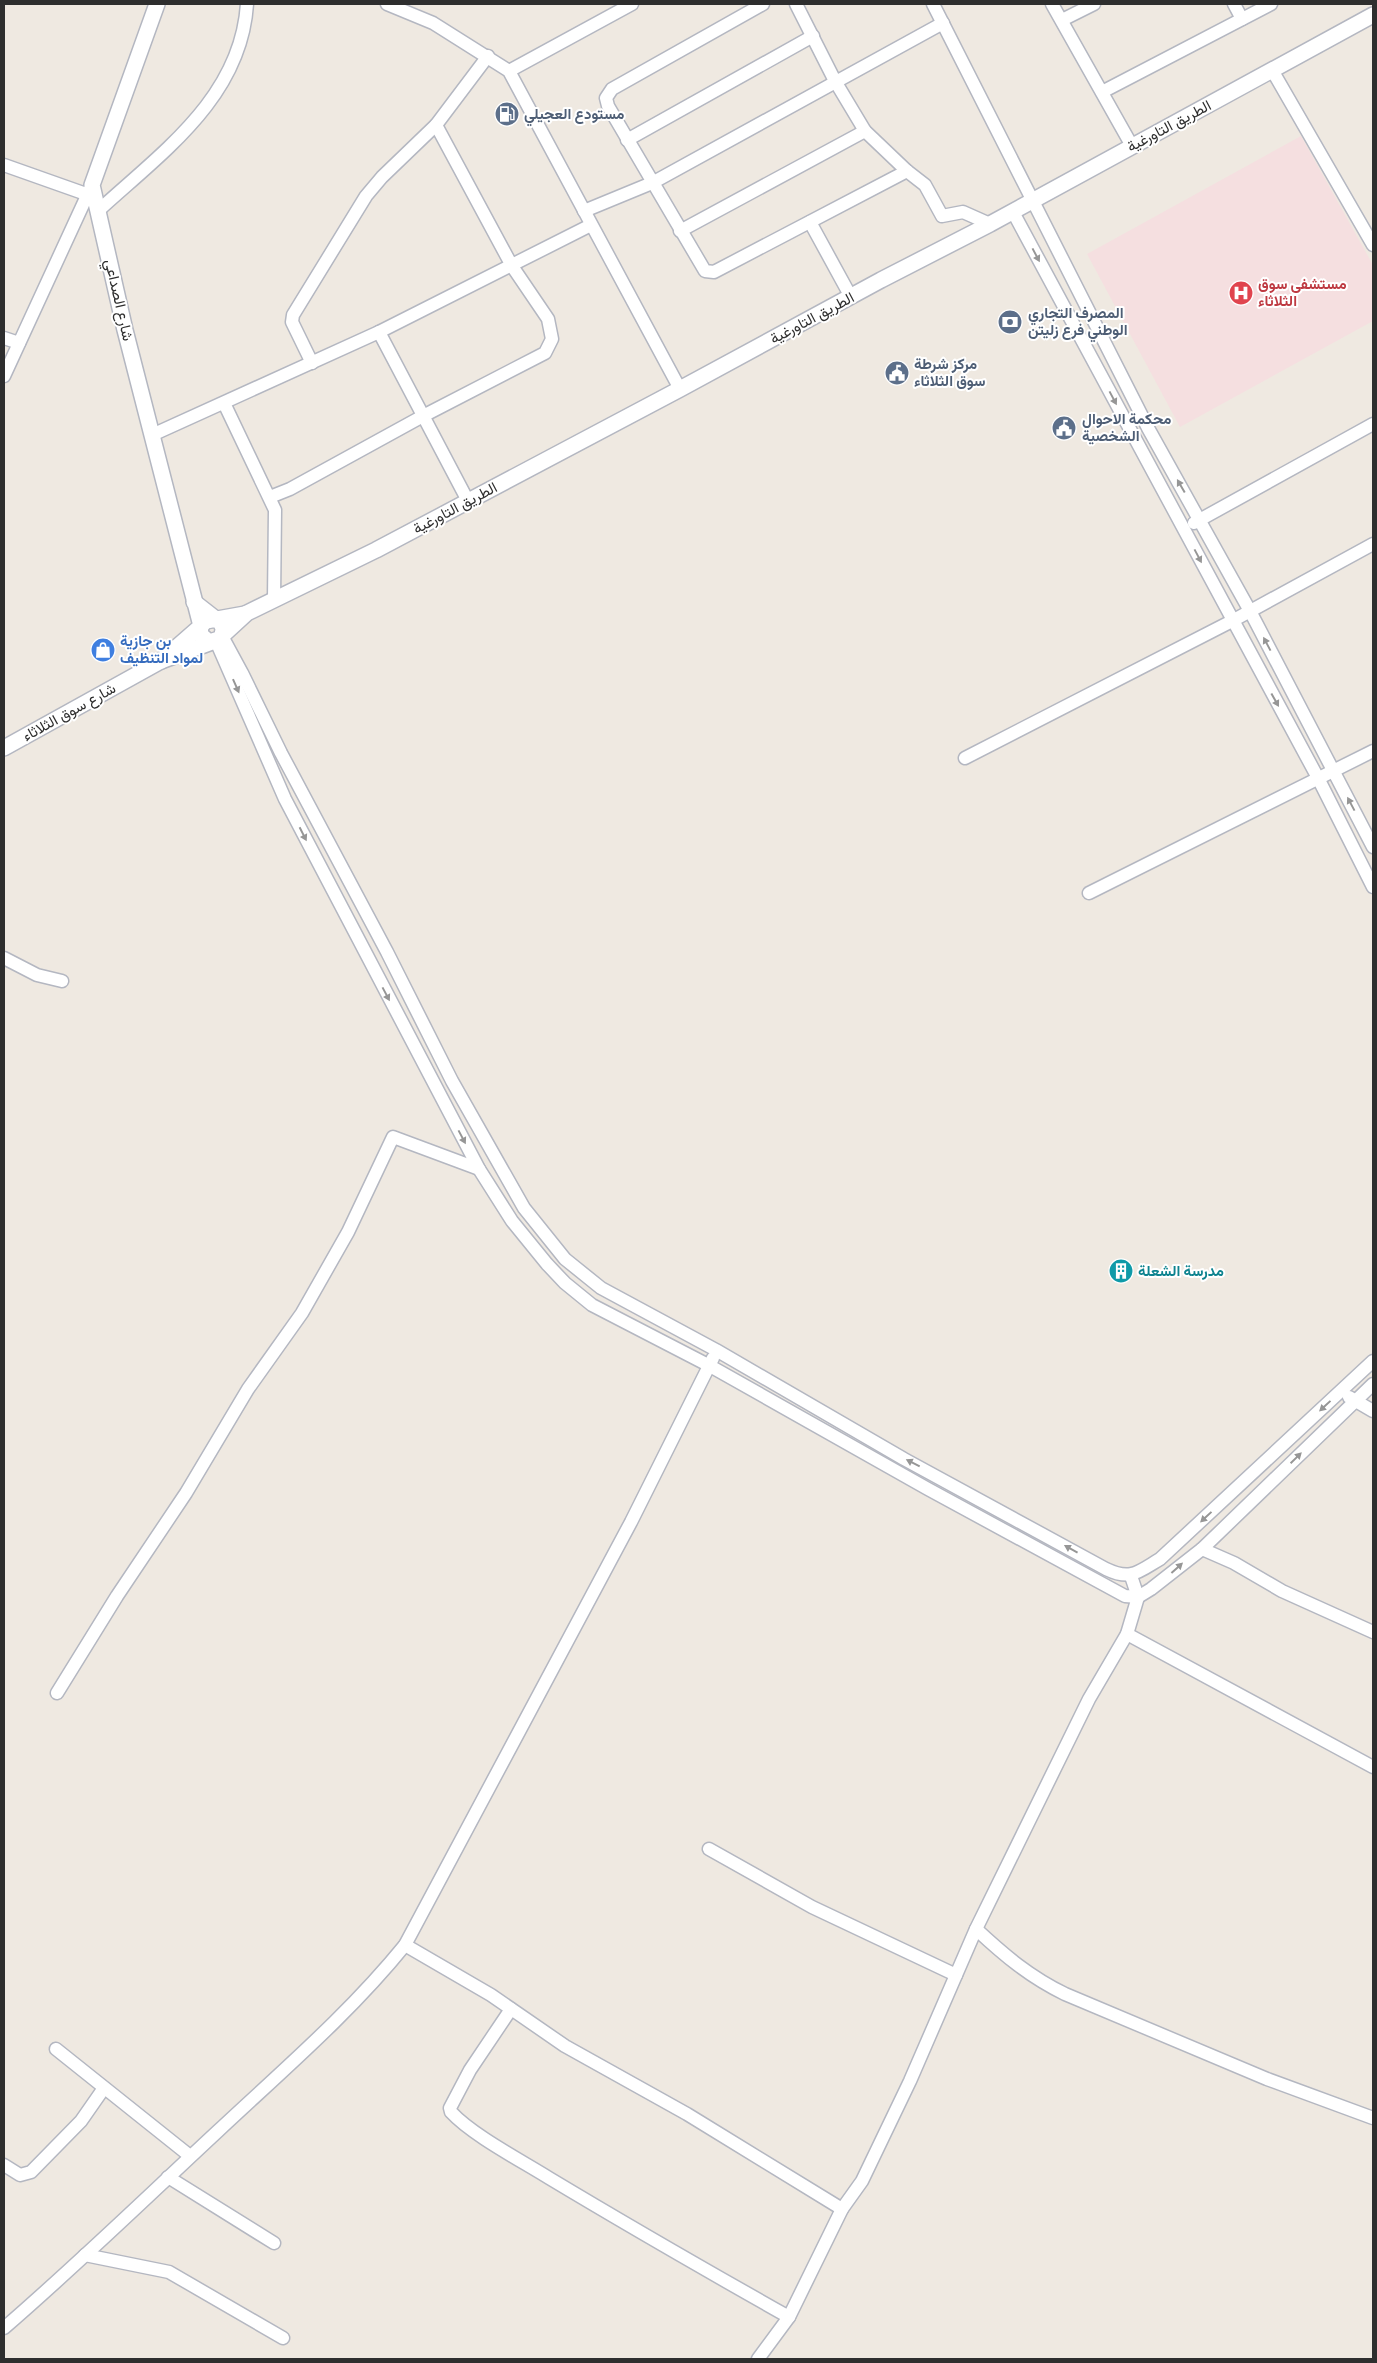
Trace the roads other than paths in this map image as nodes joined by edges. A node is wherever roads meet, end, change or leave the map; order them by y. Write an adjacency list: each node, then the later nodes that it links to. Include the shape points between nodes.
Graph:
1 (157, 4): 29 (street)
2 (247, 4): 31 (street, via 246,22 234,59 219,90 194,123)
3 (387, 4): 17 (street, via 433,23)
4 (632, 4): 19 (street)
5 (763, 4): 24 (street, via 612,88 606,98 608,106)
6 (796, 4): 16 (street)
7 (933, 4): 15 (street)
8 (1052, 4): 14 (street)
9 (1094, 4): 14 (street)
10 (1234, 4): 13 (street)
11 (1271, 4): 13 (street)
12 (1373, 15): 18 (street, الطريق التاورغية)
13 (1242, 19): 21 (street)
14 (1062, 20): 21 (street)
15 (943, 23): 20 (street); 30 (street)
16 (813, 36): 20 (street); 24 (street)
17 (488, 56): 19 (street); 22 (street)
18 (1272, 70): 25 (street, الطريق التاورغية); 38 (street)
19 (509, 71): 32 (street)
20 (835, 82): 23 (street); 28 (street)
21 (1102, 92): 25 (street)
22 (436, 125): 39 (street); 44 (street, via 366,196 293,315 292,322)
23 (865, 131): 27 (street); 37 (street)
24 (627, 140): 28 (street)
25 (1132, 146): 30 (street, الطريق التاورغية)
26 (4, 165): 29 (street)
27 (906, 171): 34 (street); 35 (street, via 924,184 942,216 963,212)
28 (652, 183): 32 (street); 37 (street)
29 (89, 190): 31 (street, شارع الصداعي); 43 (street)
30 (1032, 201): 33 (street, الطريق التاورغية); 53 (street, one-way to 30, via 1148,428)
31 (98, 211): 50 (street, شارع الصداعي)
32 (584, 211): 36 (street)
33 (1013, 212): 35 (street, الطريق التاورغية); 54 (street, one-way to 54)
34 (810, 222): 37 (street, via 714,272 705,271); 40 (street)
35 (990, 224): 40 (street, الطريق التاورغية)
36 (591, 225): 39 (street); 46 (street)
37 (680, 231)
38 (1373, 245)
39 (512, 266): 41 (street); 48 (street, via 548,319 552,340 544,353)
40 (851, 297): 46 (street, الطريق التاورغية)
41 (380, 332): 44 (street); 48 (street)
42 (4, 338): 43 (street)
43 (19, 343): 45 (street)
44 (312, 363): 47 (street)
45 (4, 376)
46 (680, 389): 52 (street, الطريق التاورغية)
47 (224, 403): 50 (street); 51 (street)
48 (423, 416): 51 (street); 52 (street)
49 (1373, 424): 53 (street)
50 (152, 435): 57 (street, شارع الصداعي)
51 (270, 497): 56 (street, via 275,510)
52 (468, 501): 56 (street, الطريق التاورغية)
53 (1200, 520): 54 (street); 58 (street)
54 (1184, 529): 61 (street, one-way to 61)
55 (1373, 544): 58 (street)
56 (274, 599): 59 (street, الطريق التاورغية)
57 (194, 602): 60 (street); 62 (street, شارع الصداعي)
58 (1250, 612): 61 (street); 68 (street, one-way to 58)
59 (247, 613): 60 (street); 63 (street)
60 (217, 620): 62 (street, via 206,620); 63 (street, via 223,629)
61 (1232, 621): 67 (street); 69 (street, one-way to 69)
62 (201, 626): 63 (street, via 202,638); 64 (street)
63 (217, 640): 64 (street); 73 (street, via 259,704 281,754); 75 (street, one-way to 75, via 285,799)
64 (161, 661): 65 (street, شارع سوق الثلاثاء)
65 (4, 748)
66 (1373, 751): 68 (street)
67 (965, 758)
68 (1333, 770): 69 (street); 70 (street, one-way to 68)
69 (1318, 778): 71 (street); 72 (street)
70 (1373, 847)
71 (1373, 887)
72 (1089, 893)
73 (387, 952): 75 (street); 78 (street, via 452,1081 524,1208 565,1259 601,1288)
74 (4, 958): 76 (street, via 37,974)
75 (370, 963): 77 (street, one-way to 77)
76 (62, 981)
77 (479, 1169): 80 (street, via 512,1221 565,1283 592,1305); 92 (street, via 393,1137 348,1232 302,1313 248,1389 186,1493)
78 (716, 1350): 80 (street); 85 (street, one-way to 78)
79 (1373, 1361): 82 (street)
80 (710, 1366): 86 (street); 96 (street, via 631,1522)
81 (1373, 1384): 83 (street)
82 (1341, 1391): 83 (street); 88 (street, one-way to 88, via 1160,1559)
83 (1355, 1401): 84 (street); 87 (street, one-way to 83)
84 (1373, 1410)
85 (935, 1475): 86 (street); 88 (street, one-way to 85, via 1106,1569)
86 (928, 1489): 89 (street, via 1116,1592)
87 (1202, 1549): 89 (street, one-way to 87, via 1164,1581); 90 (street, via 1282,1591)
88 (1132, 1576): 89 (street)
89 (1138, 1597): 91 (street)
90 (1373, 1632)
91 (1127, 1634): 93 (street); 95 (street, via 1089,1699)
92 (57, 1693)
93 (1373, 1767)
94 (710, 1849): 97 (street, via 812,1907)
95 (976, 1929): 97 (street); 101 (street, via 1038,1981 1065,1994)
96 (405, 1945): 98 (street); 102 (street, via 378,1979)
97 (956, 1975): 105 (street, via 862,2181)
98 (512, 2009): 105 (street, via 565,2046 687,2114); 108 (street, via 470,2070 450,2108 452,2112 476,2131 618,2219)
99 (56, 2049): 100 (street)
100 (104, 2088): 102 (street); 103 (street, via 82,2121 31,2172 20,2175)
101 (1373, 2118)
102 (190, 2156): 104 (street)
103 (4, 2165)
104 (168, 2178): 106 (street); 107 (street)
105 (842, 2209): 108 (street)
106 (274, 2242)
107 (85, 2255): 109 (street); 110 (street, via 169,2272)
108 (789, 2317): 111 (street)
109 (4, 2328)
110 (283, 2338)
111 (758, 2359)

